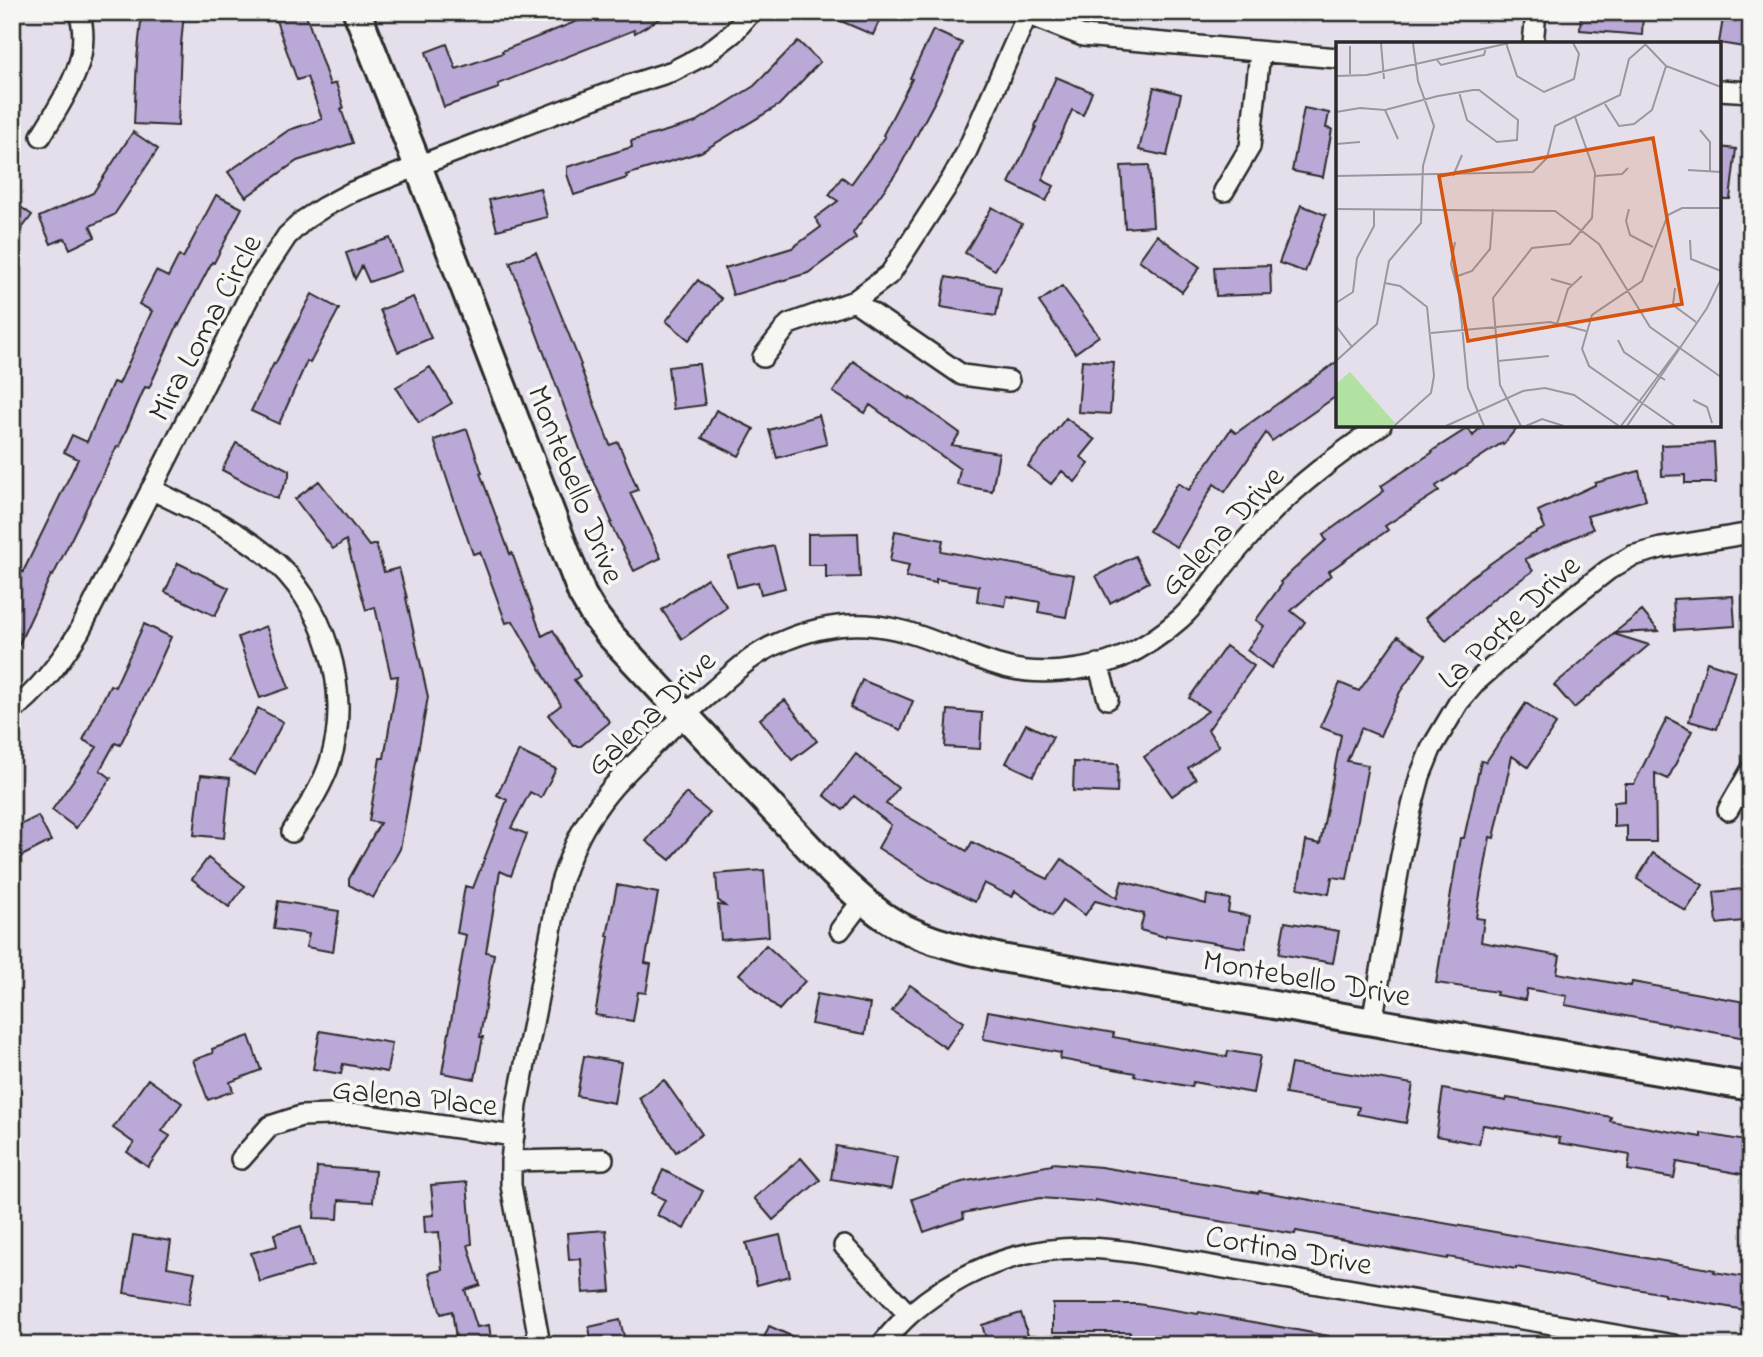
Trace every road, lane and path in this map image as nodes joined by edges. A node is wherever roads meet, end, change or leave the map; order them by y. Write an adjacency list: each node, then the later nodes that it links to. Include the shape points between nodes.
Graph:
1 (79, 12): 11 (street, via 83,46 78,71)
2 (357, 12): 12 (street, Montebello Drive)
3 (751, 12): 12 (street, Mira Loma Circle, via 706,54 673,71)
4 (1536, 12): 6 (street)
5 (1024, 13): 7 (street, via 1083,36); 14 (street, via 967,153 890,274)
6 (1533, 42)
7 (1260, 52): 8 (street); 13 (street, via 1250,147)
8 (1336, 58)
9 (1721, 90): 10 (street)
10 (1751, 92)
11 (41, 136)
12 (418, 166): 18 (street, Mira Loma Circle, via 352,192 304,220 287,236 256,283); 23 (street, Montebello Drive, via 582,594 609,634)
13 (1224, 191)
14 (854, 301): 15 (street, via 789,324); 16 (street, via 962,375)
15 (763, 357)
16 (1009, 381)
17 (1378, 427): 20 (street, Galena Drive, via 1289,495 1164,633 1122,657)
18 (151, 489): 22 (street, Mira Loma Circle, via 63,658); 26 (street, via 238,534 268,555 291,577 318,622 335,676 337,734 330,763)
19 (1751, 533): 29 (street, La Porte Drive, via 1632,556 1557,610 1459,702 1420,776)
20 (1098, 664): 21 (street); 23 (street, Galena Drive, via 1026,672 909,632 845,625 777,643 748,660)
21 (1108, 699)
22 (12, 711)
23 (684, 715): 27 (street, Montebello Drive); 31 (street, Galena Drive, via 616,782 568,858)
24 (1751, 770): 25 (street)
25 (1728, 810)
26 (292, 832)
27 (862, 901): 28 (street); 29 (street, Montebello Drive, via 910,931 1001,958)
28 (840, 930)
29 (1372, 1022): 30 (street, Montebello Drive)
30 (1751, 1087)
31 (514, 1136): 32 (street, Galena Place, via 359,1114 301,1116 270,1126); 34 (street, Galena Drive)
32 (242, 1159)
33 (603, 1159): 34 (street)
34 (511, 1161): 38 (street, Galena Drive, via 511,1185)
35 (844, 1246): 36 (street)
36 (909, 1315): 37 (street, Cortina Drive, via 949,1285 1002,1259 1085,1248 1131,1252); 39 (street, Cortina Drive)
37 (1651, 1343): 40 (street, Cortina Drive)
38 (540, 1345)
39 (881, 1345)
40 (1674, 1345)

